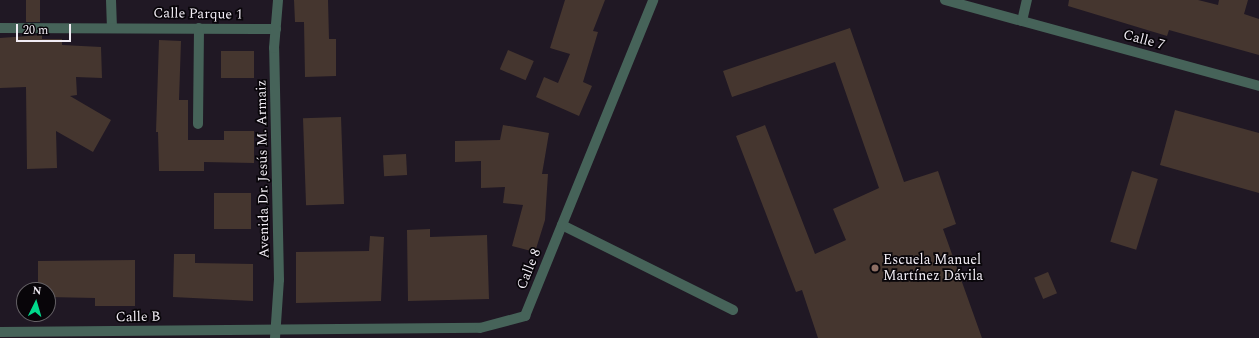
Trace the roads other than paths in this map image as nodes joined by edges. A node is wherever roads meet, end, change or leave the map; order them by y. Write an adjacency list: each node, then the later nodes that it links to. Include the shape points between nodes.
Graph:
1 (111, 0): 7 (street)
2 (278, 0): 10 (street, Avenida Dr. Jesús M. Armaiz)
3 (653, 0): 13 (street, Calle 8)
4 (945, 0): 6 (street)
5 (1027, 0): 6 (street)
6 (1022, 21): 11 (street, Calle 7)
7 (112, 27): 8 (street, Calle Parque 1); 9 (street, Calle Parque 1)
8 (0, 28)
9 (199, 28): 10 (street, Calle Parque 1); 12 (street)
10 (276, 29): 16 (street, Avenida Dr. Jesús M. Armaiz, via 279,280)
11 (1259, 86)
12 (198, 124)
13 (562, 225): 14 (street); 16 (street, Calle 8, via 525,316 480,328)
14 (734, 310)
15 (0, 332): 16 (street, Calle B)
16 (275, 334)

